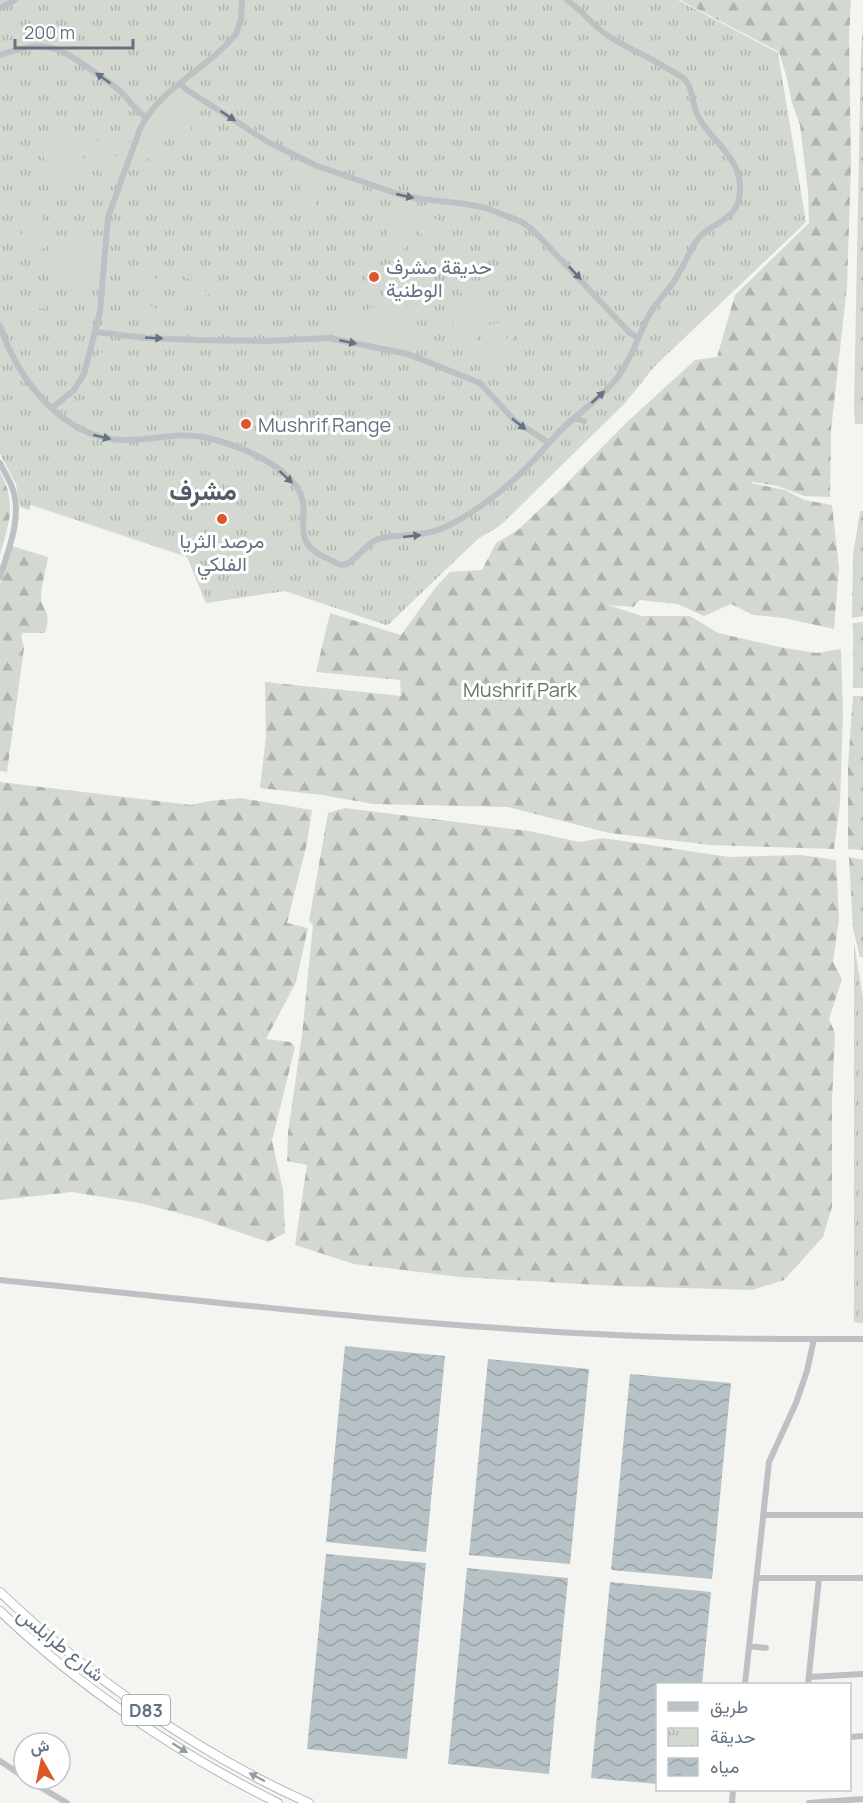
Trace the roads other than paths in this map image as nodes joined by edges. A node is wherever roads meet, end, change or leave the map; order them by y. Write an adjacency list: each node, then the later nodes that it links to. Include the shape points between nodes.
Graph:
1 (15, 0): 4 (street)
2 (242, 0): 6 (street, via 236,34)
3 (567, 0): 10 (street, via 610,37 685,80 698,117 733,162 739,177 740,190 733,211 698,239)
4 (0, 8)
5 (0, 55): 7 (street, one-way to 5, via 115,87 61,50 38,46)
6 (180, 84): 7 (street); 10 (street, one-way to 10, via 268,142 317,166 398,195 476,205 522,222)
7 (146, 118): 9 (street, via 109,214)
8 (0, 326): 11 (street)
9 (96, 332): 12 (street, via 78,385); 17 (street, one-way to 17, via 195,340 324,338 408,354 480,383 515,421)
10 (638, 338): 13 (street, one-way to 10, via 614,382)
11 (2, 339): 12 (street, via 24,375)
12 (52, 408): 17 (street, one-way to 17, via 76,427 100,437 128,440 199,436 260,458 280,470 299,491 308,548 343,565 376,540 428,534 451,524 507,486)
13 (574, 418): 14 (street); 15 (street)
14 (584, 421)
15 (564, 427): 16 (street); 17 (street)
16 (565, 438)
17 (549, 443)
18 (0, 463): 19 (street, via 16,503)
19 (0, 576)
20 (0, 1280): 21 (street, via 498,1328 630,1336)
21 (814, 1339): 22 (street); 23 (street, via 796,1403 770,1459)
22 (863, 1339)
23 (764, 1515): 24 (street); 25 (street)
24 (863, 1515)
25 (757, 1578): 26 (street); 30 (street)
26 (819, 1578): 27 (street); 33 (street)
27 (863, 1578)
28 (0, 1592): 40 (highway, شارع طرابلس / D83, one-way to 28, via 222,1758 150,1712 61,1647)
29 (0, 1611): 39 (highway, شارع طرابلس / D83, one-way to 39, via 58,1662 136,1719)
30 (749, 1646): 31 (street); 34 (street)
31 (766, 1648)
32 (863, 1674): 33 (street)
33 (809, 1677): 35 (street)
34 (745, 1683)
35 (808, 1683)
36 (47, 1791): 38 (street)
37 (863, 1799): 41 (street)
38 (67, 1803)
39 (278, 1803)
40 (309, 1803)
41 (809, 1803)

